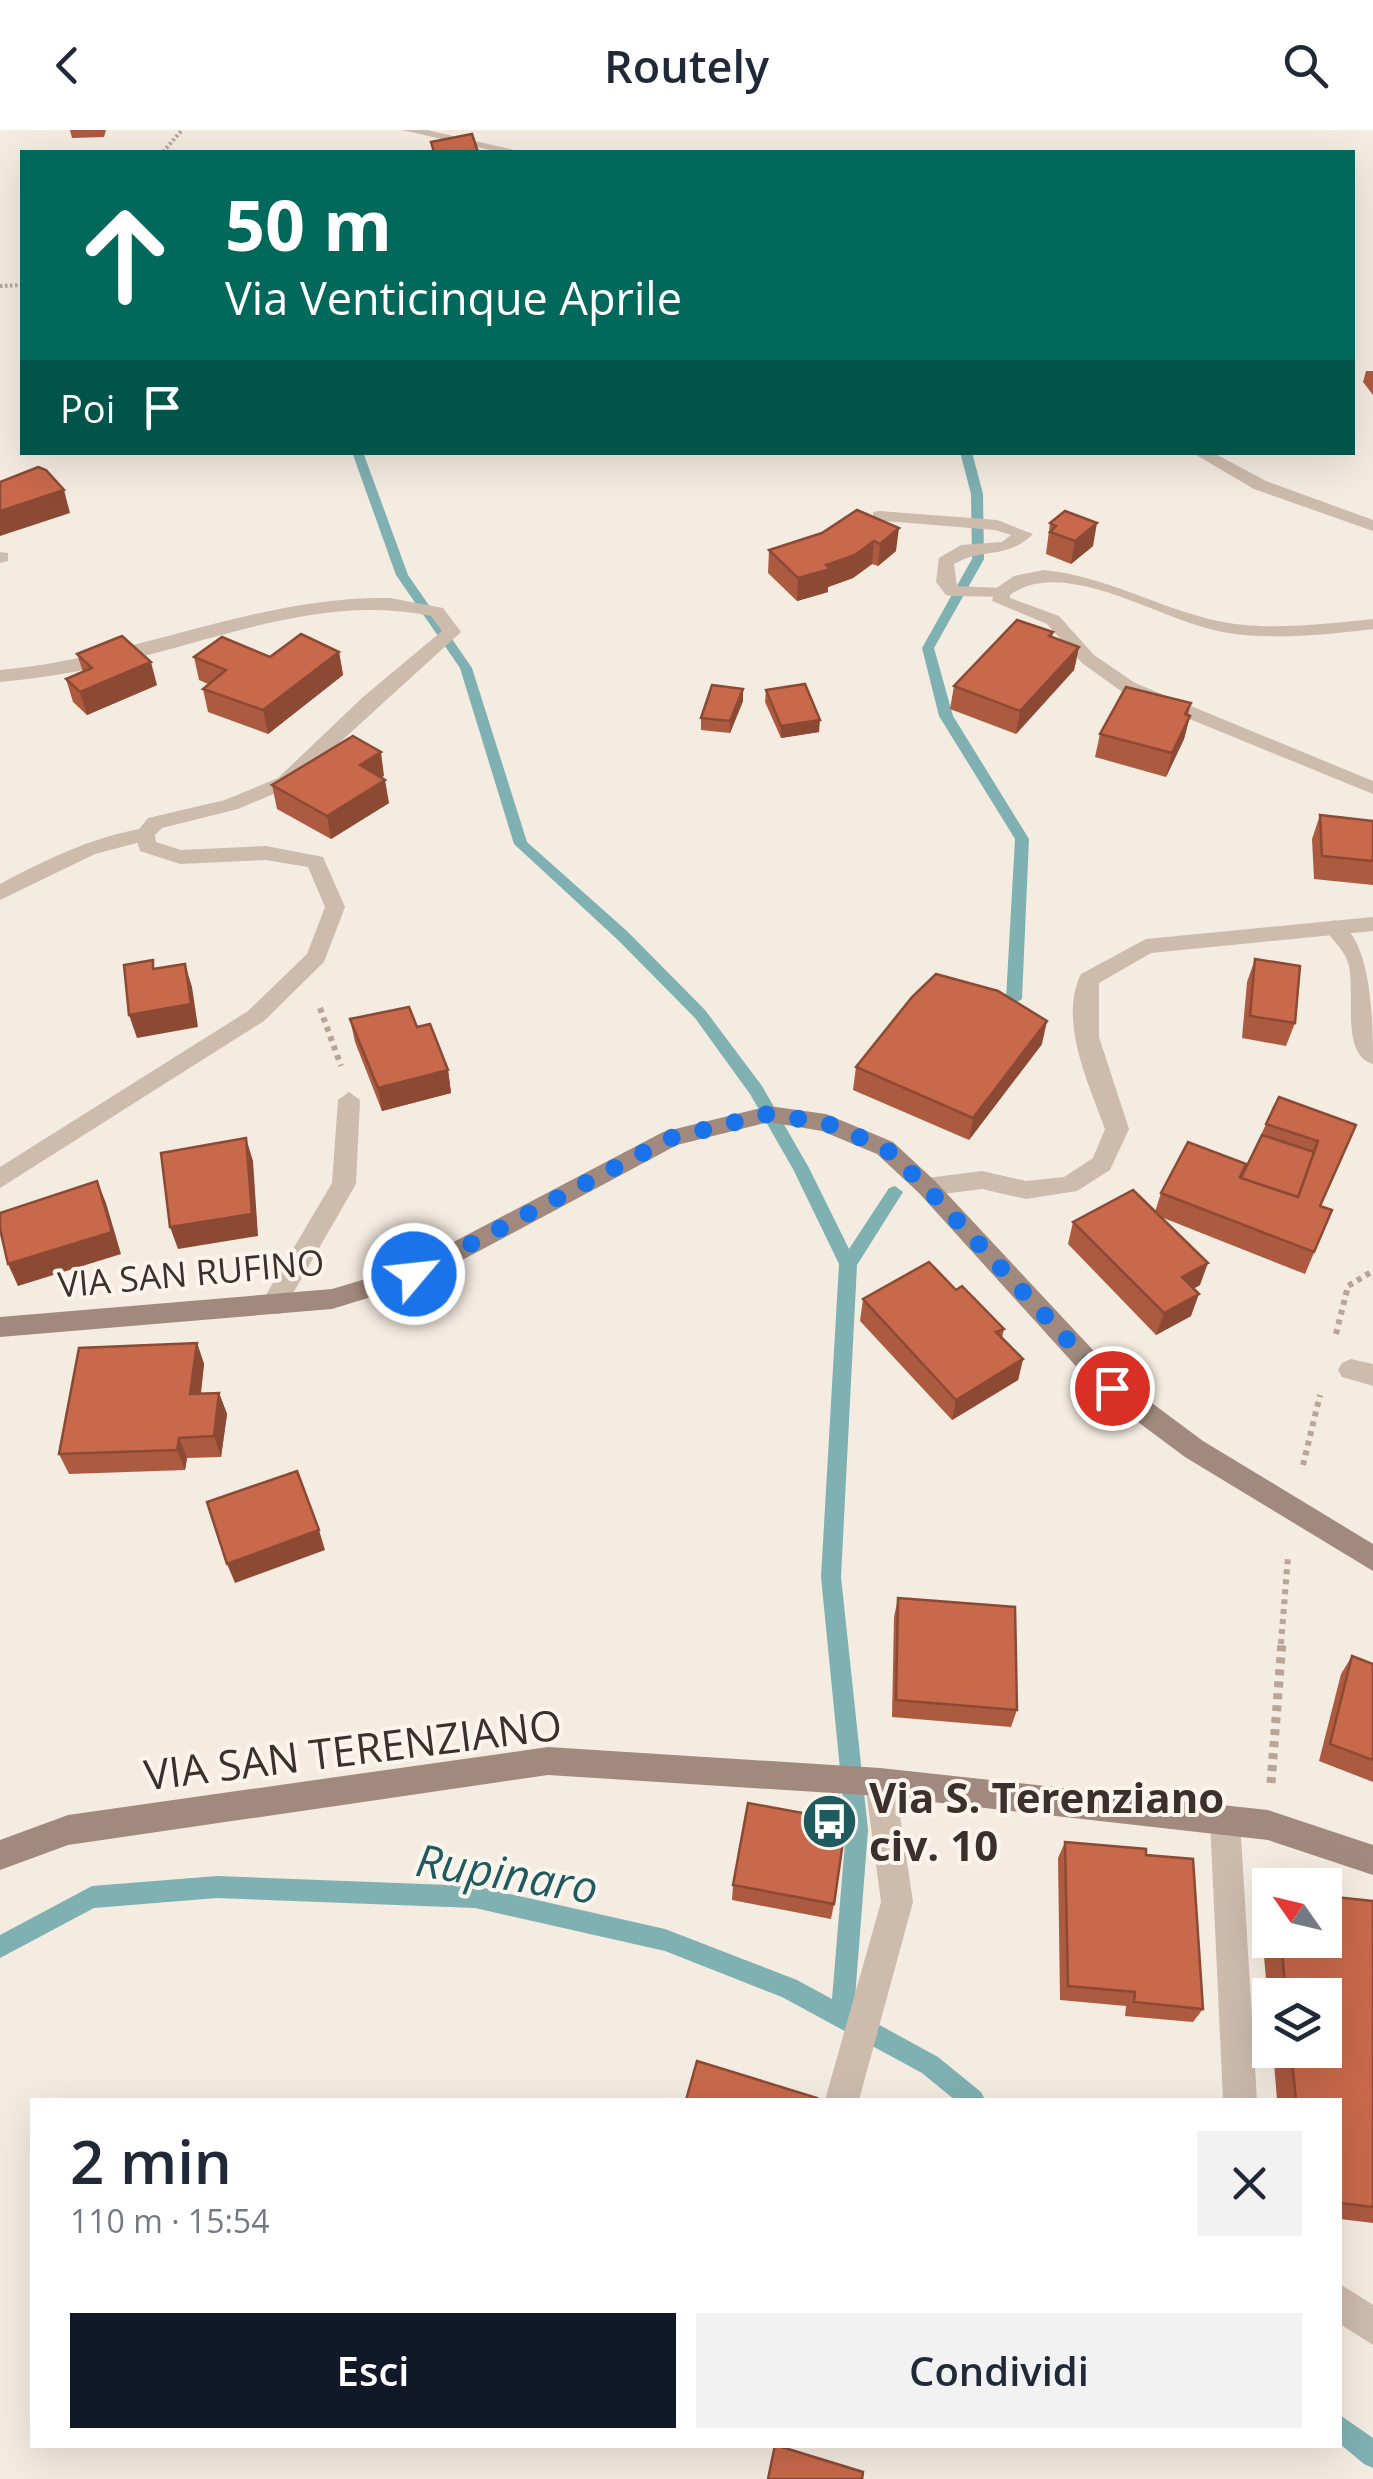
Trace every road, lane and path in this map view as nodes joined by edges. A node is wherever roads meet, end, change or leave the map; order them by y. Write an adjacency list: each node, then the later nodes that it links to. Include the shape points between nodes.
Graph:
1 (182, 130): 3 (path)
2 (408, 130): 4 (street)
3 (165, 150)
4 (506, 150)
5 (1204, 455): 7 (street, via 1260,485)
6 (879, 516): 8 (street, via 997,525 1024,534 1006,547 967,549 945,562 952,591)
7 (1373, 526)
8 (1001, 593): 9 (street, via 1020,577 1065,575 1211,625 1276,632); 11 (street, via 1001,600 1052,620 1088,659 1128,687)
9 (1373, 624)
10 (0, 676): 12 (street, via 52,674 299,609 387,602 437,612 452,632 286,782 231,805 155,823)
11 (1373, 788)
12 (145, 834): 13 (street, via 77,852); 16 (street, via 147,846 180,857 266,853 316,862 335,907 316,957)
13 (0, 893)
14 (1373, 924): 15 (street)
15 (1334, 927): 17 (street, via 1358,959 1366,1050); 20 (street, via 1146,946 1089,979 1083,1010 1089,1044 1117,1129 1102,1164 1069,1185 1026,1190 982,1180)
16 (303, 970): 18 (path, via 336,1043); 19 (street, via 256,1016)
17 (1373, 1056)
18 (349, 1100): 21 (street, via 344,1184)
19 (0, 1179)
20 (926, 1187): 21 (main road, VIA SAN RUFINO, via 885,1148 826,1123 768,1114 671,1138 414,1274 332,1299); 23 (main road, via 1112,1388 1194,1448)
21 (272, 1307): 22 (main road, VIA SAN RUFINO)
22 (0, 1327)
23 (1373, 1559)
24 (880, 1782): 25 (main road, VIA SAN TERENZIANO); 26 (main road, VIA SAN TERENZIANO, via 548,1761 68,1830); 28 (street, via 897,1902)
25 (1225, 1820): 27 (main road, VIA SAN TERENZIANO, via 1268,1825); 29 (street)
26 (0, 1855)
27 (1373, 1860)
28 (843, 2098)
29 (1240, 2098)
30 (1342, 2304): 31 (street)
31 (1373, 2327)

